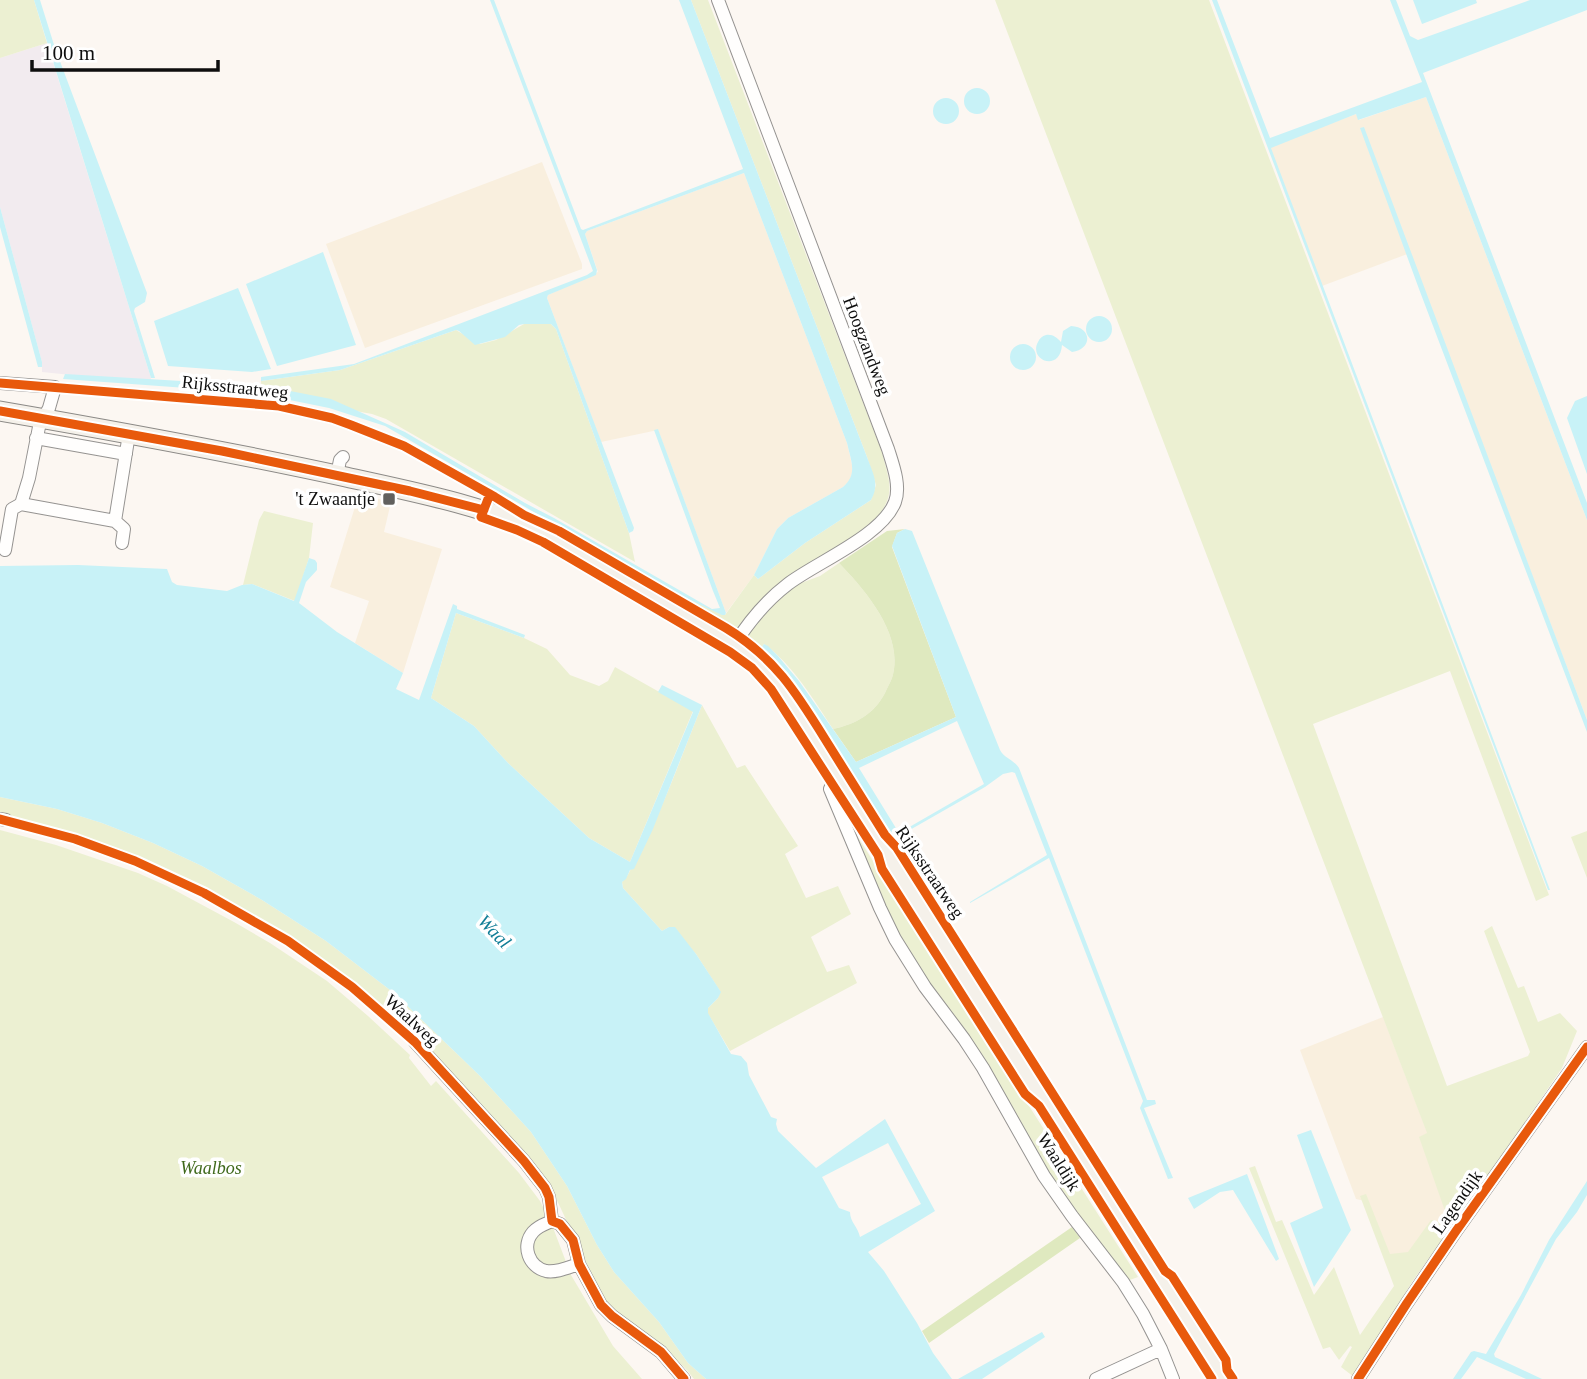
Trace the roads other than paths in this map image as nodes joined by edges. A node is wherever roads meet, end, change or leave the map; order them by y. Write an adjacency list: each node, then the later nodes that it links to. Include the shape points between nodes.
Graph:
1 (718, 0): 12 (street, Hoogzandweg, via 897,483 888,516 785,586)
2 (0, 383): 4 (street, via 55,387)
3 (0, 411): 4 (street, Rijksstraatweg)
4 (44, 419): 5 (street, Rijksstraatweg); 6 (street)
5 (129, 434): 7 (street); 12 (street, Rijksstraatweg, via 340,466 484,510 546,534)
6 (36, 438): 7 (street); 8 (street)
7 (126, 454): 9 (street)
8 (21, 504): 9 (street); 11 (street, via 12,509)
9 (115, 521): 10 (street, via 124,529)
10 (122, 542)
11 (5, 550)
12 (734, 645): 13 (street, Rijksstraatweg, via 783,691)
13 (837, 775): 18 (street, Waaldijk, via 830,789 895,939 983,1068 1044,1176 1123,1282); 22 (street, Rijksstraatweg)
14 (415, 1042): 16 (street, Waalweg, via 545,1188)
15 (1587, 1047): 23 (street, Lagendijk)
16 (552, 1221): 17 (street, Waalweg, via 573,1240); 17 (street, via 533,1232 527,1254 546,1271)
17 (579, 1264): 19 (street, Waalweg, via 601,1304 661,1352)
18 (1161, 1349): 20 (street); 21 (street, Waaldijk)
19 (684, 1379)
20 (1096, 1379)
21 (1172, 1379)
22 (1222, 1379)
23 (1358, 1379)

